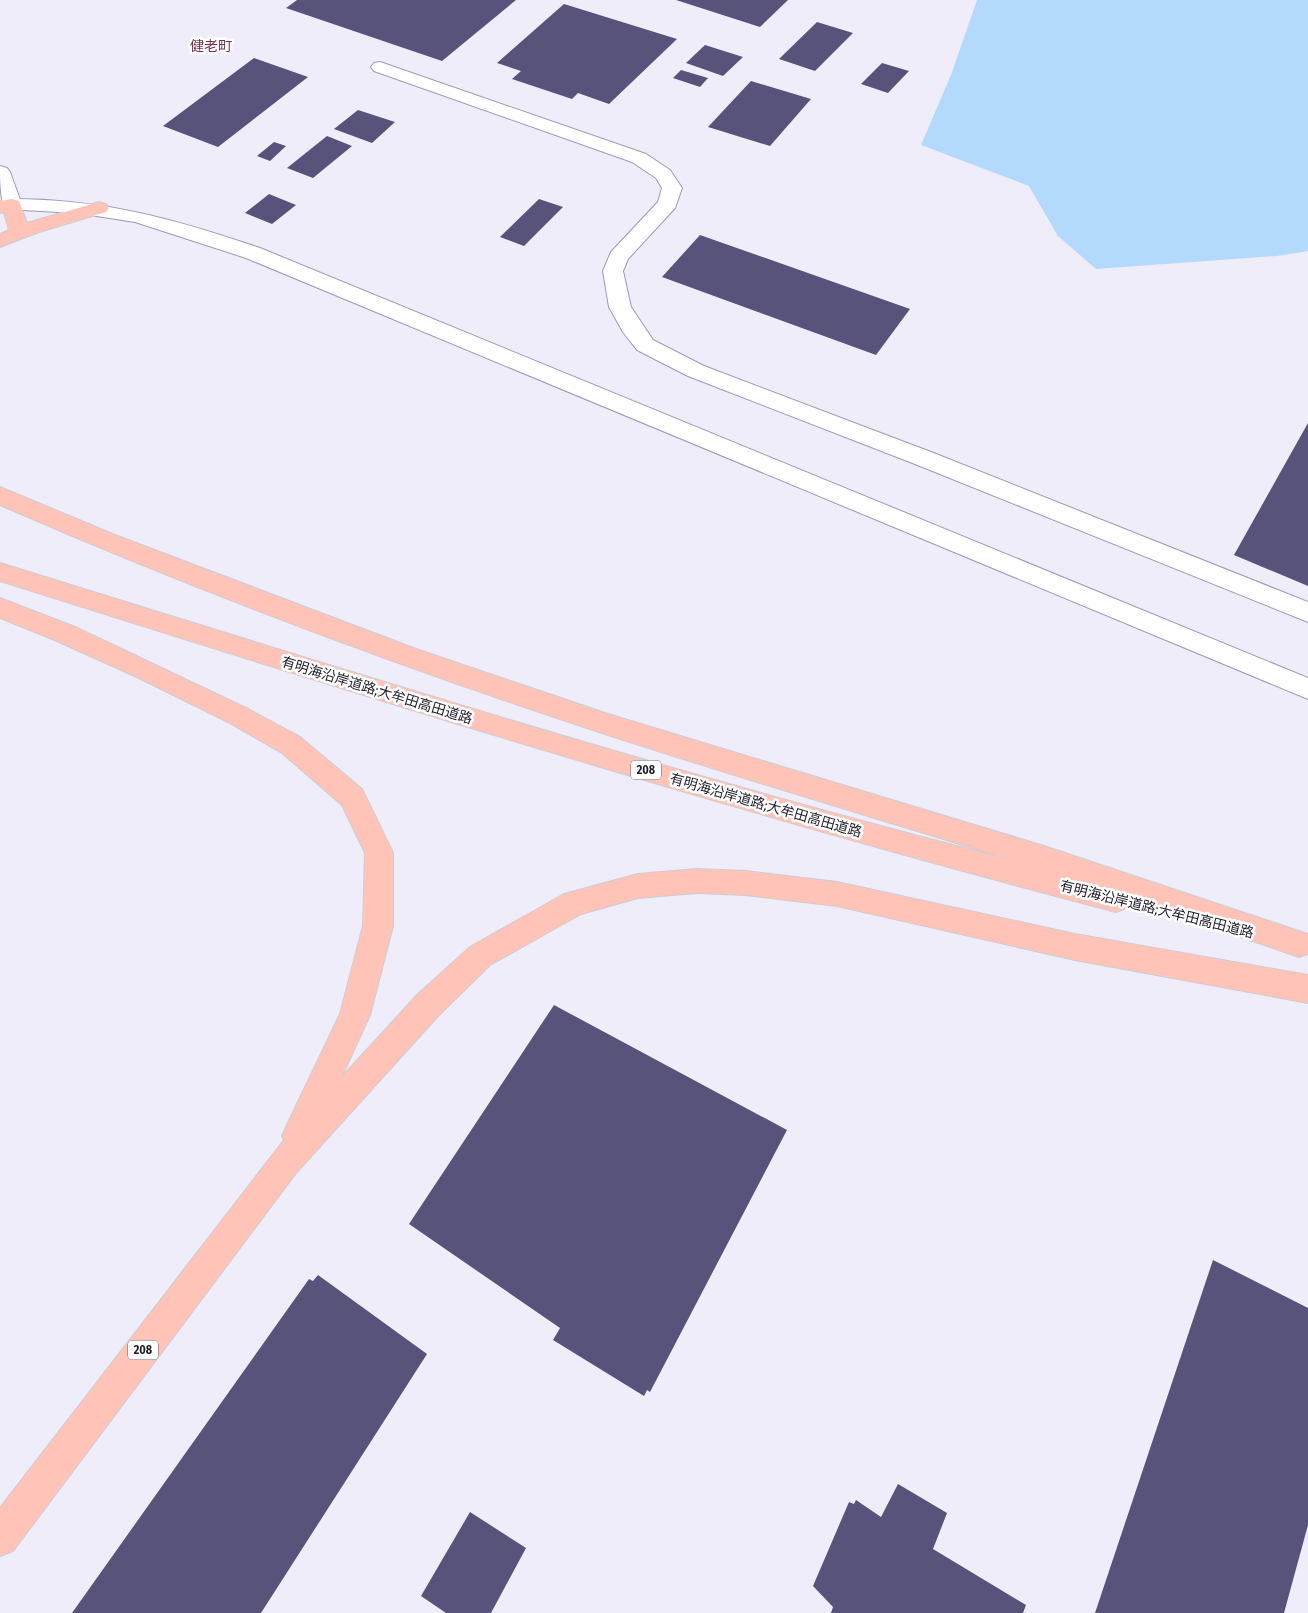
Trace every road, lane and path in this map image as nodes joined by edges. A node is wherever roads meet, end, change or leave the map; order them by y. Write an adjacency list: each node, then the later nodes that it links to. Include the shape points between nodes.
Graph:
1 (380, 67): 10 (street, via 639,158 664,174 672,188 668,204 618,257 613,271 620,306 631,327 652,349 696,371)
2 (0, 172): 3 (street)
3 (6, 206): 4 (street, via 54,204); 5 (highway)
4 (99, 208): 5 (highway); 11 (street, via 183,228 253,253)
5 (20, 233): 6 (highway)
6 (0, 241)
7 (0, 495): 12 (highway, via 106,541 407,656 607,724 1044,858)
8 (0, 572): 12 (highway, 有明海沿岸道路;大牟田高田道路 / 208, via 705,788 975,864)
9 (0, 608): 14 (highway, via 140,667 237,715 291,745 352,797 379,853 378,926 355,1015)
10 (1308, 612)
11 (1308, 689)
12 (1303, 945)
13 (1308, 989): 14 (highway, via 1075,947 837,894 746,883 696,881 638,886 574,903 480,956 428,1005)
14 (285, 1162): 15 (highway, 208)
15 (0, 1538)

